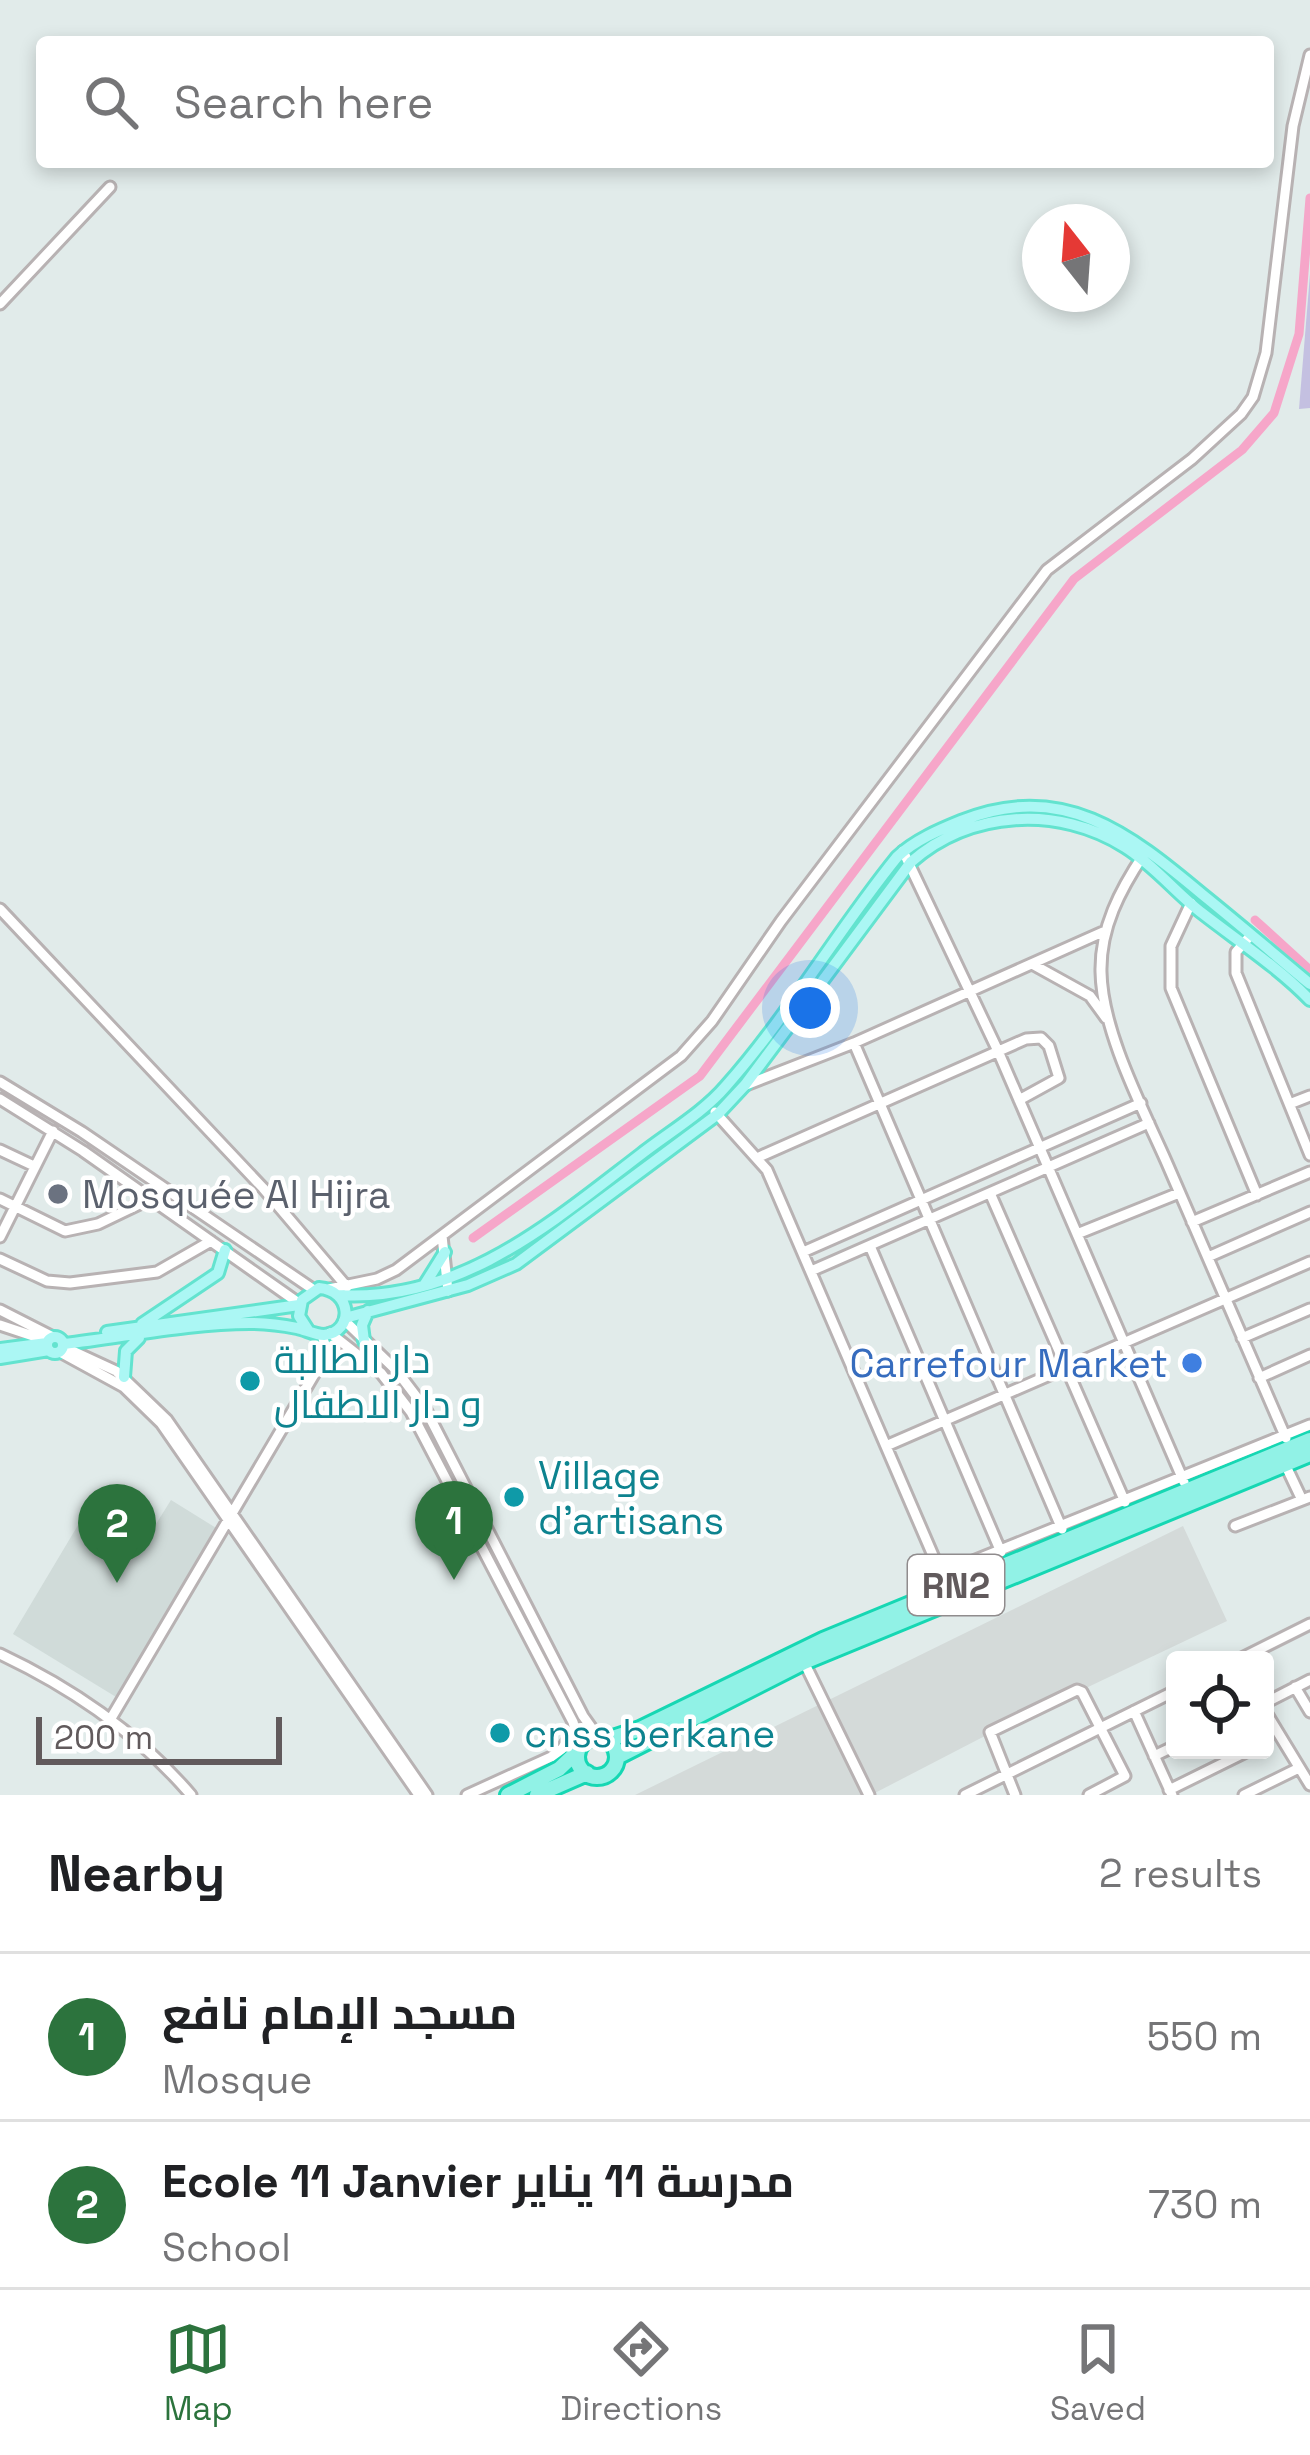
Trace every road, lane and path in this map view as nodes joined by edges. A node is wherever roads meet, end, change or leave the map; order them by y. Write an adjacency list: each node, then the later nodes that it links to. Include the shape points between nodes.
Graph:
1 (1310, 55): 47 (street, via 1293,126 1266,352 1241,414 1047,570 681,1056)
2 (110, 188): 3 (street)
3 (0, 304)
4 (1144, 854): 5 (main road, via 1081,827 1018,818); 6 (main road); 8 (street); 9 (main road)
5 (907, 857): 12 (street); 18 (main road); 22 (main road)
6 (1191, 903): 9 (main road); 38 (street, via 1171,946 1171,988)
7 (0, 909): 61 (street, via 307,1236)
8 (1105, 932): 10 (street); 14 (street, via 1101,977)
9 (1246, 939): 11 (main road); 13 (main road); 25 (street, via 1236,973)
10 (1033, 965): 12 (street); 14 (street, via 1090,996)
11 (1310, 984)
12 (970, 991): 15 (street); 16 (street)
13 (1310, 1000)
14 (1110, 1022): 24 (street)
15 (854, 1043): 18 (street); 23 (street)
16 (998, 1052): 21 (street); 21 (street, via 1034,1037 1049,1046 1059,1078); 23 (street)
17 (0, 1082): 60 (street)
18 (745, 1085): 26 (main road)
19 (1310, 1096): 25 (street)
20 (0, 1099): 28 (street)
21 (1018, 1100): 29 (street)
22 (708, 1103): 26 (street); 59 (main road, via 522,1245)
23 (880, 1103): 32 (street); 41 (street)
24 (1141, 1103): 27 (street); 29 (street)
25 (1292, 1103): 31 (street)
26 (718, 1114): 32 (street); 59 (main road, via 530,1256)
27 (1149, 1123): 34 (street); 37 (street)
28 (52, 1131): 33 (street); 40 (street)
29 (1039, 1146): 34 (street); 41 (street)
30 (0, 1150): 33 (street)
31 (1310, 1155)
32 (759, 1157): 53 (street)
33 (34, 1166): 42 (street)
34 (1048, 1167): 36 (street); 46 (street)
35 (1310, 1172): 38 (street)
36 (991, 1193): 44 (street); 78 (street)
37 (1179, 1193): 45 (street); 46 (street)
38 (1257, 1195): 45 (street)
39 (0, 1199): 42 (street)
40 (150, 1199): 42 (street, via 65,1231); 49 (street)
41 (921, 1199): 44 (street); 53 (street)
42 (15, 1207): 48 (street)
43 (1310, 1212): 54 (street)
44 (930, 1220): 50 (street); 81 (street)
45 (1192, 1222): 54 (street)
46 (1077, 1234): 75 (street)
47 (442, 1236): 52 (street); 61 (street, via 396,1270)
48 (0, 1237)
49 (212, 1241): 51 (street); 55 (street, via 157,1272 70,1283)
50 (869, 1246): 57 (street); 82 (street)
51 (225, 1250): 63 (street); 70 (main road, via 218,1273)
52 (445, 1252): 58 (main road); 59 (street)
53 (803, 1252): 57 (street)
54 (1208, 1258): 62 (street)
55 (0, 1259)
56 (1310, 1262): 62 (street)
57 (811, 1271): 85 (street)
58 (425, 1284): 59 (main road); 61 (main road, via 372,1295)
59 (448, 1284): 66 (main road)
60 (314, 1290): 61 (main road); 63 (main road)
61 (338, 1290): 67 (main road)
62 (1226, 1298): 72 (street); 75 (street)
63 (300, 1305): 69 (main road); 70 (main road)
64 (1310, 1309): 72 (street)
65 (0, 1310): 74 (street)
66 (368, 1311): 67 (main road); 73 (main road)
67 (344, 1319): 71 (main road); 73 (street)
68 (0, 1325): 74 (street)
69 (308, 1330): 70 (main road, via 236,1323); 71 (main road)
70 (142, 1331): 74 (main road); 79 (main road, via 126,1351)
71 (326, 1334): 90 (street, via 322,1361); 106 (street, via 381,1373 411,1412)
72 (1242, 1338): 80 (street)
73 (364, 1341): 109 (street, via 433,1421 583,1716)
74 (56, 1344): 76 (main road); 79 (street); 90 (street, via 144,1404)
75 (1126, 1345): 78 (street); 87 (street)
76 (0, 1354)
77 (1310, 1355): 80 (street)
78 (1067, 1369): 81 (street); 89 (street)
79 (124, 1377): 90 (street, via 167,1420)
80 (1259, 1378): 86 (street)
81 (1005, 1395): 82 (street); 92 (street)
82 (945, 1421): 85 (street); 93 (street)
83 (1310, 1425): 86 (street)
84 (1310, 1441): 86 (highway, RN2)
85 (886, 1446): 93 (street, via 941,1574)
86 (1296, 1455): 87 (highway, RN2); 88 (street); 97 (highway, RN2)
87 (1185, 1485): 89 (street); 92 (highway, RN2)
88 (1306, 1499): 91 (street)
89 (1125, 1502): 92 (street)
90 (232, 1518): 104 (street); 122 (street)
91 (1235, 1526)
92 (1064, 1534): 93 (street); 109 (highway, RN2, via 640,1729)
93 (1001, 1552)
94 (1310, 1624): 95 (street)
95 (1256, 1651)
96 (0, 1654): 104 (street)
97 (804, 1662): 114 (highway, RN2); 126 (street)
98 (1310, 1680): 99 (street)
99 (1295, 1688): 101 (street); 103 (street)
100 (1166, 1696): 102 (street)
101 (1274, 1701)
102 (1134, 1712): 107 (street); 113 (street)
103 (1310, 1712)
104 (110, 1720): 121 (street)
105 (1274, 1724): 108 (street)
106 (576, 1727): 111 (street); 123 (street, via 557,1753)
107 (1100, 1728): 118 (street); 118 (street, via 1077,1690 1003,1723 989,1738); 129 (street, via 1125,1776)
108 (1280, 1736): 110 (street); 116 (street)
109 (602, 1738): 111 (highway, RN2); 114 (highway)
110 (1274, 1738)
111 (579, 1749): 117 (highway); 124 (highway, RN2)
112 (1166, 1750): 113 (street)
113 (1154, 1756): 120 (street)
114 (617, 1757): 117 (highway, RN2, via 607,1774)
115 (1233, 1759): 120 (street)
116 (1299, 1768): 119 (street); 130 (street)
117 (587, 1774): 125 (highway, RN2)
118 (1006, 1774): 127 (street); 128 (street)
119 (1310, 1785)
120 (1170, 1792)
121 (190, 1795)
122 (423, 1795)
123 (467, 1795)
124 (508, 1795)
125 (537, 1795)
126 (869, 1795)
127 (964, 1795)
128 (1016, 1795)
129 (1089, 1795)
130 (1244, 1795)

